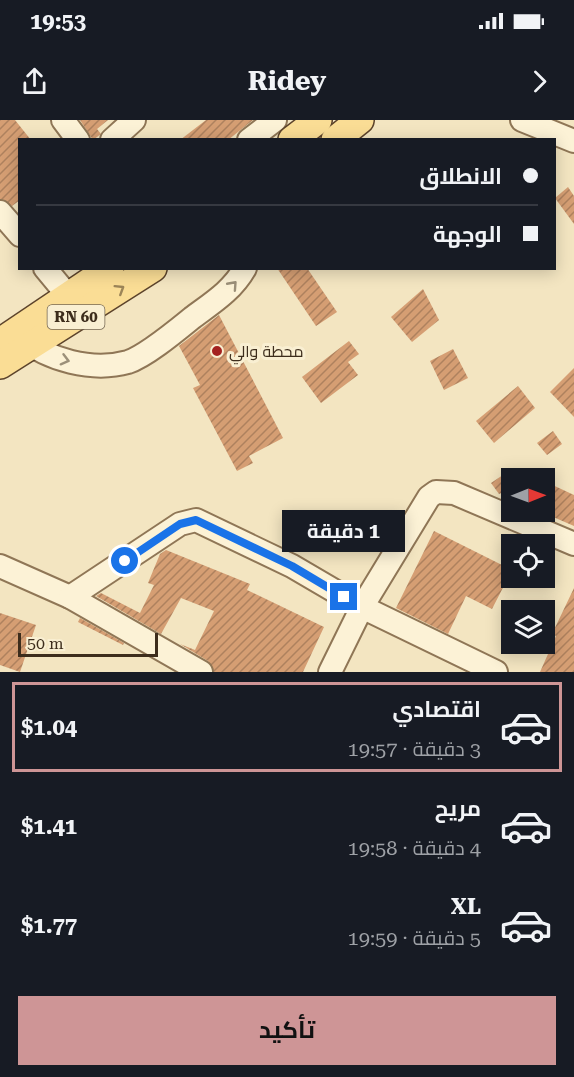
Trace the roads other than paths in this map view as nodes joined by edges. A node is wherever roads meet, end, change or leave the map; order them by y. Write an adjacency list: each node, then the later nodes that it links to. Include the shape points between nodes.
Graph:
1 (63, 120): 8 (street)
2 (134, 120): 9 (street)
3 (275, 120): 10 (street)
4 (318, 120): 11 (main road)
5 (360, 120): 12 (main road)
6 (522, 120): 7 (street)
7 (549, 124): 13 (street)
8 (76, 138)
9 (114, 138)
10 (252, 138)
11 (295, 138)
12 (338, 138)
13 (574, 141)
14 (101, 270): 17 (main road, RN 60)
15 (149, 270): 18 (main road, RN 60, one-way to 15)
16 (244, 270): 18 (street, one-way to 16, via 64,361 105,366 130,361 236,285)
17 (59, 279): 18 (main road, RN 60)
18 (15, 340): 19 (main road, RN 60)
19 (0, 365)
20 (574, 544): 23 (street, via 454,493 436,492 429,497)
21 (3, 575): 22 (street)
22 (70, 597): 23 (street, via 180,524 196,520 292,566); 24 (street)
23 (362, 607): 25 (street); 26 (street)
24 (201, 672)
25 (330, 672)
26 (496, 672)

